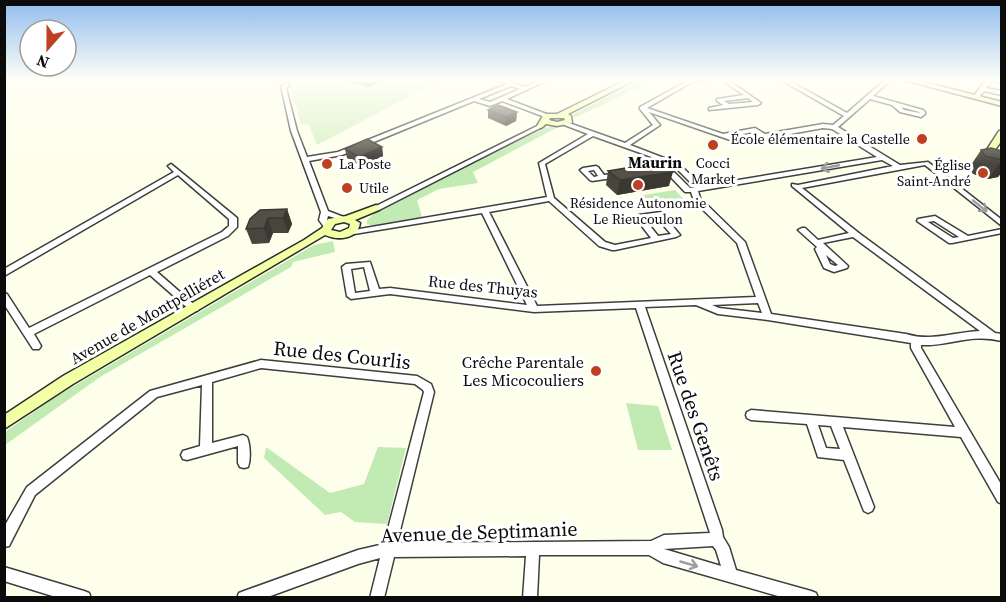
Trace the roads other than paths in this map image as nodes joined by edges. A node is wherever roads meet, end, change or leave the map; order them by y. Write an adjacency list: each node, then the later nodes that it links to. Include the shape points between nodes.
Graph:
1 (289, 108): 22 (street)
2 (452, 108): 22 (street, via 340,154)
3 (521, 108): 14 (street)
4 (578, 108): 13 (street)
5 (642, 108): 12 (street); 15 (street)
6 (716, 108): 9 (street)
7 (834, 108): 10 (street)
8 (855, 108): 11 (street)
9 (711, 109)
10 (839, 111): 11 (street); 16 (street)
11 (847, 115): 17 (street)
12 (671, 117): 15 (street); 16 (street, via 739,141)
13 (565, 118): 14 (street); 18 (street)
14 (545, 120): 33 (street)
15 (657, 126): 20 (street)
16 (823, 126): 17 (street)
17 (834, 127): 21 (street)
18 (594, 133): 20 (street); 32 (street, via 542,163)
19 (1002, 133): 23 (street, via 990,153)
20 (626, 145): 24 (street)
21 (880, 159): 25 (street); 28 (street, one-way to 28)
22 (304, 160): 35 (street)
23 (1002, 160)
24 (669, 167): 26 (street); 31 (street, via 687,190)
25 (899, 167): 30 (street); 37 (street, one-way to 37, via 926,163)
26 (651, 171)
27 (627, 174): 29 (street)
28 (784, 176): 30 (street); 31 (street)
29 (603, 178)
30 (797, 187): 41 (street)
31 (698, 190): 48 (street, via 697,199 741,242)
32 (551, 199): 34 (street); 43 (street, via 602,244 615,248)
33 (376, 208): 36 (street)
34 (485, 211): 36 (street, via 377,229); 52 (street)
35 (325, 212): 36 (street); 38 (street, via 323,220)
36 (350, 224): 38 (street); 38 (street)
37 (1002, 224)
38 (328, 230): 51 (street, Avenue de Montpelliéret)
39 (802, 230): 41 (street, via 820,244)
40 (1002, 231): 42 (street)
41 (855, 234): 55 (street)
42 (966, 238): 42 (street, via 935,218 921,221 952,241)
43 (656, 239): 43 (street, via 676,235 658,214 639,216)
44 (152, 272): 45 (street, via 225,234 233,226 233,218 175,169); 51 (street); 54 (street)
45 (4, 273)
46 (375, 291): 52 (street, Rue des Thuyas)
47 (4, 296): 54 (street)
48 (761, 300): 49 (street, Rue des Thuyas); 53 (street)
49 (697, 302): 50 (street, Rue des Thuyas); 53 (street, Rue des Thuyas, via 718,311)
50 (639, 304): 52 (street, Rue des Thuyas); 71 (street, Rue des Genêts)
51 (194, 309): 63 (street, Avenue de Montpelliéret, via 68,380)
52 (534, 309)
53 (768, 317): 57 (street, Rue des Thuyas, via 906,338)
54 (28, 333): 58 (street)
55 (991, 334): 56 (street); 57 (street, via 968,333)
56 (1002, 338)
57 (916, 343): 64 (street)
58 (36, 346)
59 (207, 380): 65 (street); 72 (street, Rue des Courlis, via 154,394 31,491); 75 (street, Rue des Courlis, via 261,364 417,380 428,387)
60 (751, 416): 61 (street)
61 (811, 420): 62 (street); 67 (street, via 822,453)
62 (835, 422): 64 (street); 67 (street)
63 (4, 423)
64 (964, 432): 69 (street)
65 (206, 450): 66 (street); 68 (street, via 243,440)
66 (187, 456)
67 (848, 456): 70 (street)
68 (244, 463)
69 (1002, 498)
70 (868, 507)
71 (716, 539): 74 (street, Avenue de Septimanie, via 664,542); 76 (street)
72 (4, 541)
73 (533, 548): 74 (street, Avenue de Septimanie); 75 (street, Avenue de Septimanie); 81 (street)
74 (651, 548): 76 (street, Avenue de Septimanie, one-way to 76, via 663,556)
75 (388, 550): 79 (street, Avenue de Septimanie); 80 (street)
76 (730, 573): 82 (street, Avenue de Septimanie)
77 (4, 574): 78 (street)
78 (84, 597)
79 (244, 597)
80 (377, 597)
81 (530, 597)
82 (811, 597)

